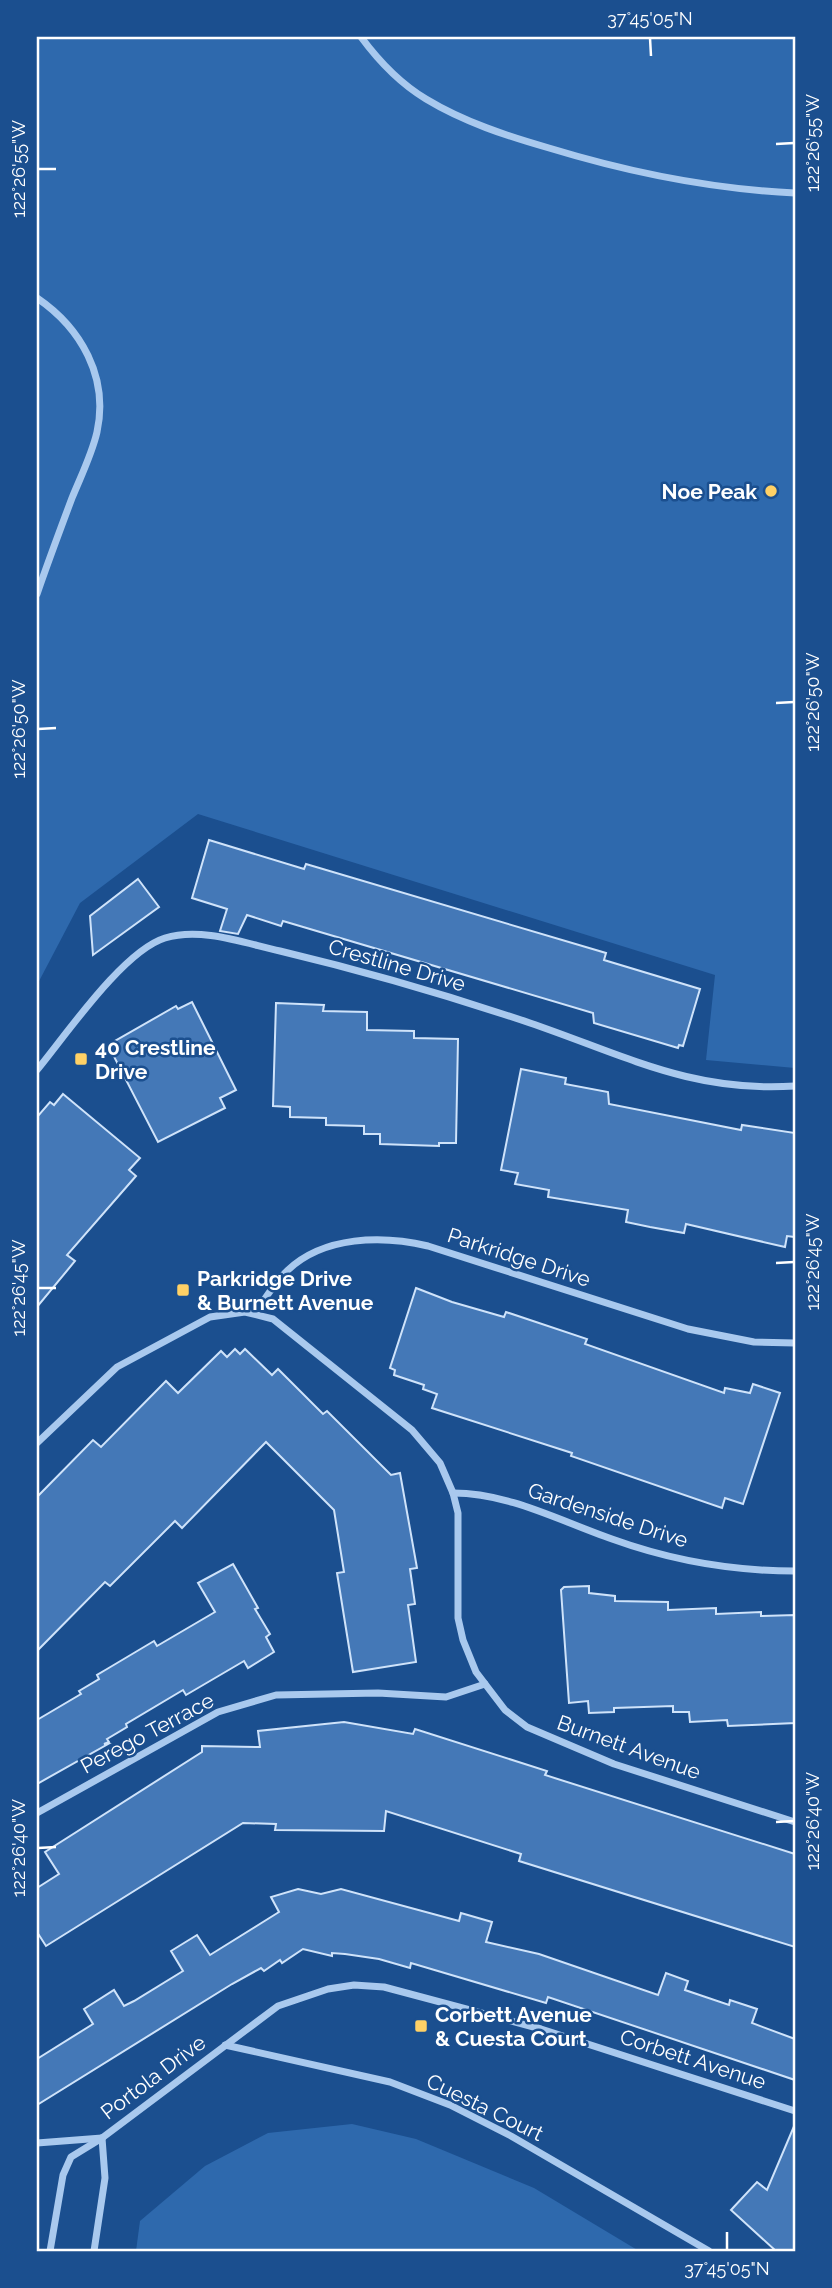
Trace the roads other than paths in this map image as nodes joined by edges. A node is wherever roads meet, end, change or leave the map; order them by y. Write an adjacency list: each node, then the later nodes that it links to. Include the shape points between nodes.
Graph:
1 (361, 37): 2 (street, via 384,65 424,98 501,134 661,179)
2 (795, 193)
3 (37, 298): 4 (street, via 81,341 96,380 99,407 94,444)
4 (37, 594)
5 (37, 1070): 6 (street, Crestline Drive, via 136,954 165,938 197,935 345,967 458,999 672,1075 724,1085)
6 (795, 1086)
7 (255, 1314): 8 (street, Parkridge Drive, via 286,1271 306,1256 358,1241 392,1240 428,1246 688,1329 742,1340); 9 (street, Burnett Avenue, via 210,1317 117,1367); 10 (street, Burnett Avenue, via 286,1327 420,1437 440,1463)
8 (795, 1343)
9 (37, 1443)
10 (453, 1493): 11 (street, Gardenside Drive, via 506,1500 664,1555 737,1568); 12 (street, Burnett Avenue, via 459,1538 458,1618 470,1662)
11 (795, 1571)
12 (485, 1684): 13 (street, Perego Terrace, via 446,1697 311,1693 253,1701 218,1712); 14 (street, Burnett Avenue, via 505,1710 527,1727 614,1764)
13 (37, 1812)
14 (795, 1822)
15 (225, 2045): 16 (street, Corbett Avenue, via 278,2006 304,1996 354,1985 384,1987 541,2029); 17 (street, Portola Drive); 21 (street, Cuesta Court, via 390,2082 450,2105)
16 (795, 2111)
17 (103, 2138): 18 (street, Portola Drive); 19 (street, Portola Drive, via 71,2157 63,2175); 20 (street, Portola Drive, via 105,2178)
18 (37, 2143)
19 (50, 2251)
20 (94, 2251)
21 (709, 2251)

